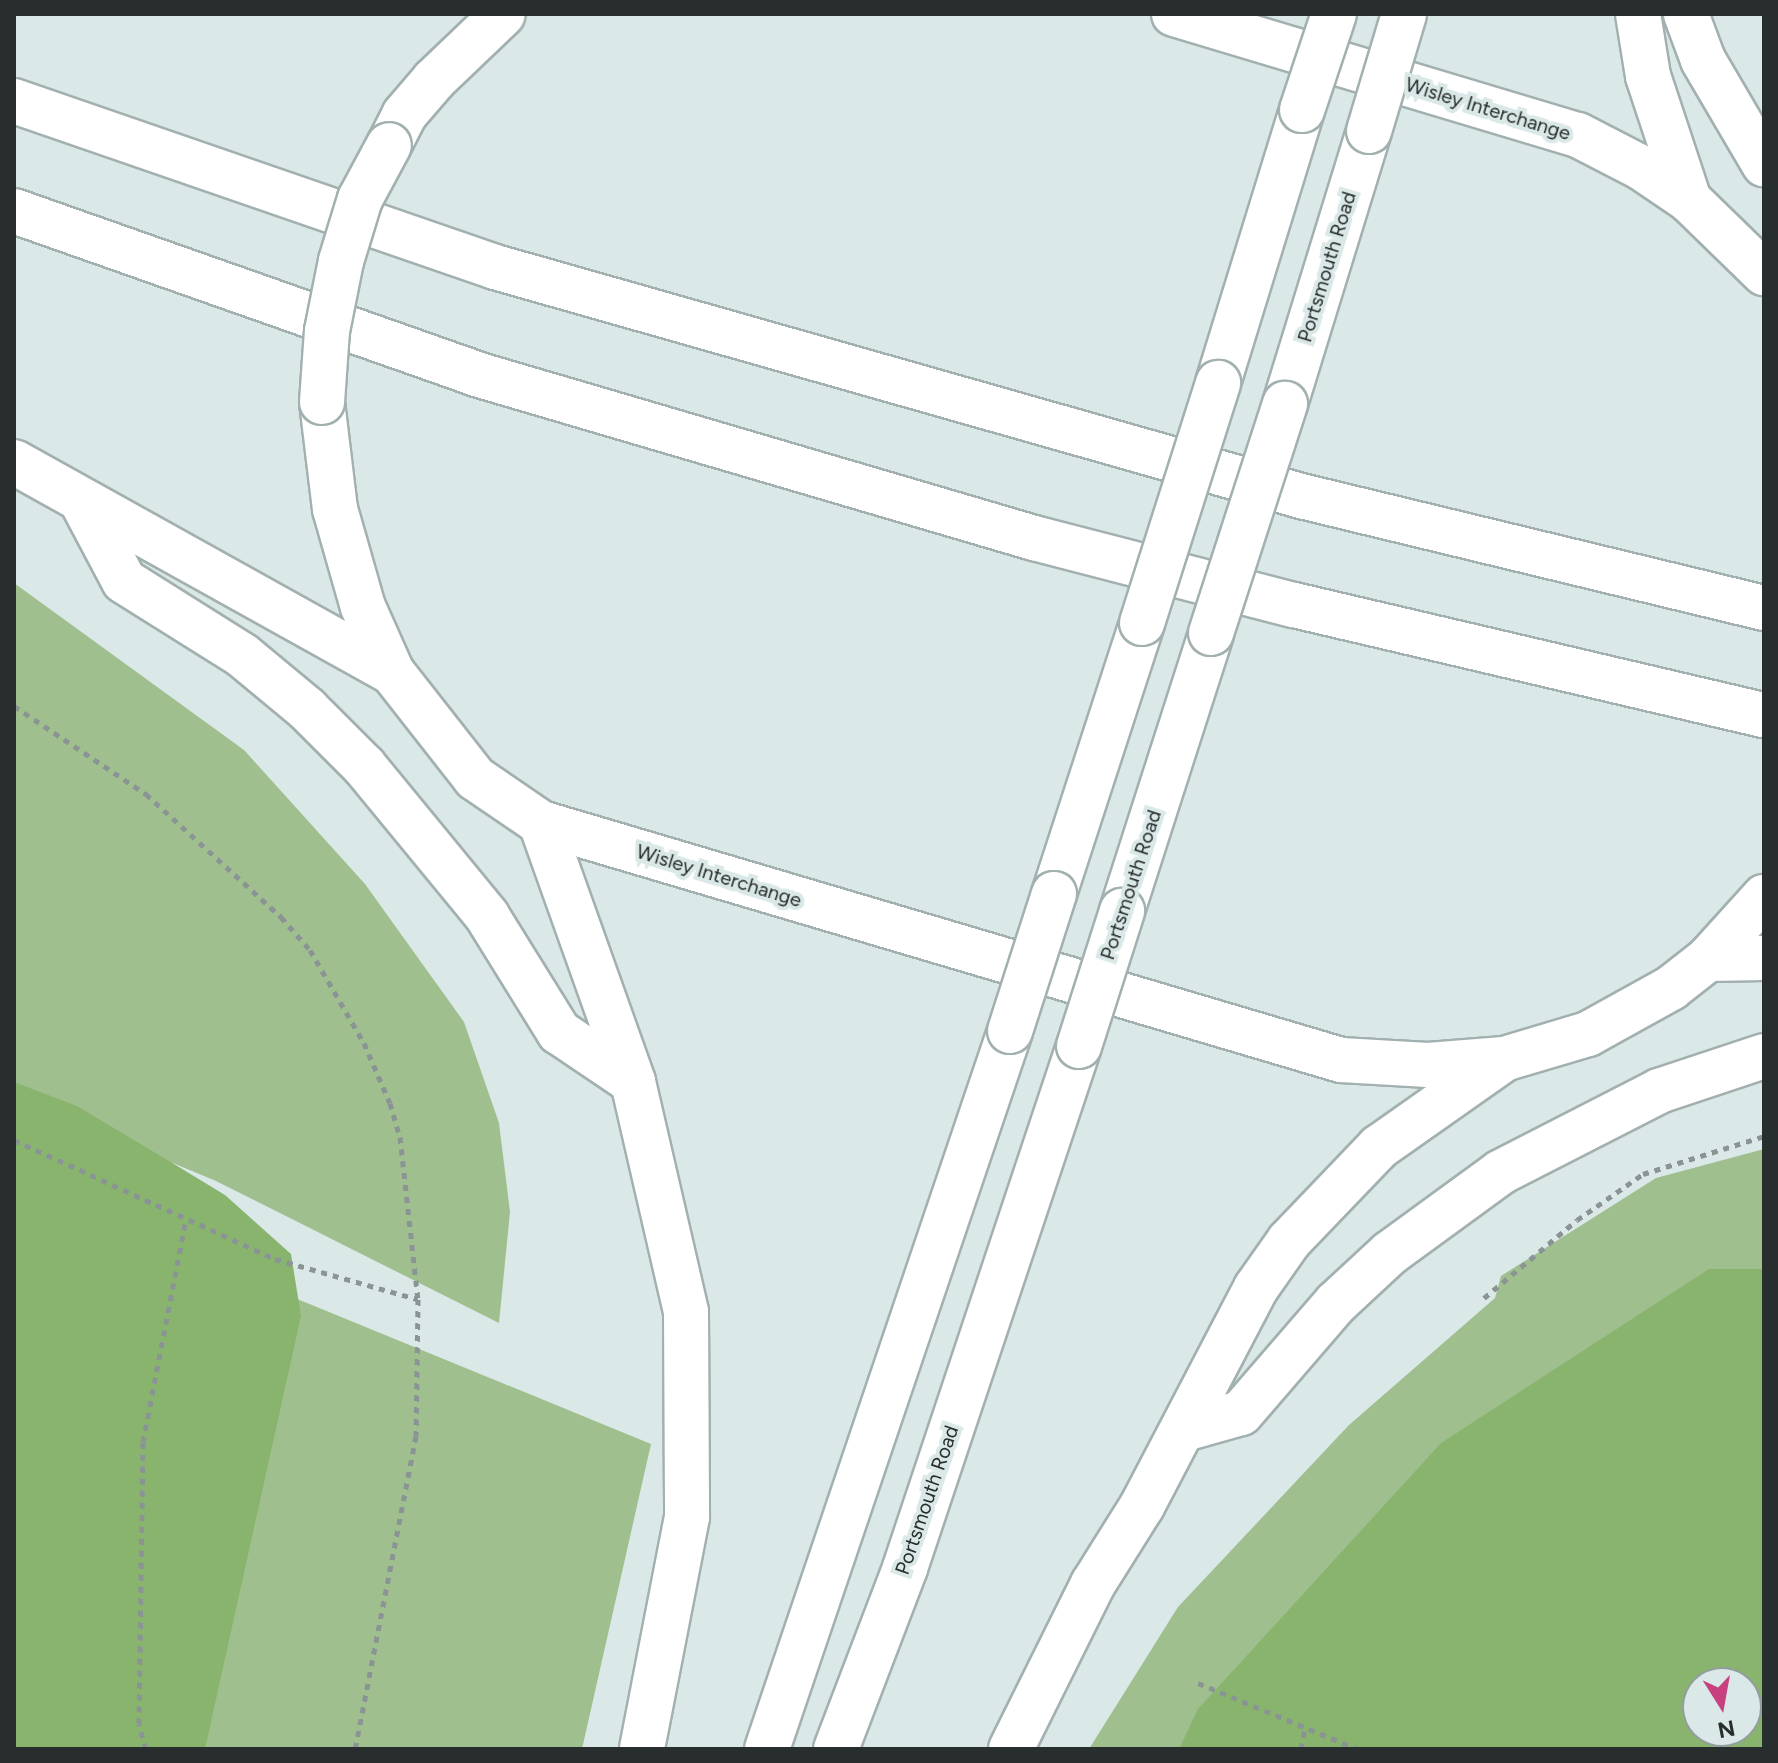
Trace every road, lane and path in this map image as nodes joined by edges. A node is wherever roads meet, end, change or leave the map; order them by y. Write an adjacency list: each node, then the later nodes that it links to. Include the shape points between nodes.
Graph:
1 (503, 14): 15 (highway, Wisley Interchange, bridge, via 404,115 360,199 327,331 322,402 335,509 363,607)
2 (1174, 14): 9 (highway, Wisley Interchange, via 1578,135)
3 (1334, 14): 36 (highway, bridge, via 1010,1031)
4 (1404, 14): 37 (highway, Portsmouth Road, bridge, via 1079,1046 905,1568)
5 (1638, 14): 9 (highway, via 1648,76)
6 (1686, 14): 8 (highway, via 1703,60)
7 (14, 101): 14 (highway, via 495,267 1301,496)
8 (1764, 164)
9 (1689, 200): 11 (highway, Wisley Interchange)
10 (14, 211): 17 (highway, via 476,374 1034,538)
11 (1764, 273)
12 (14, 462): 13 (highway)
13 (82, 502): 15 (highway, via 293,613); 24 (highway, via 124,581 242,655 307,709 364,766 487,916 559,1032)
14 (1764, 608)
15 (392, 672): 18 (highway, Wisley Interchange, via 475,778)
16 (14, 706): 29 (path, via 146,794 247,884 310,950 364,1043 390,1103 400,1137)
17 (1764, 715)
18 (541, 823): 23 (highway, Wisley Interchange, via 1341,1060 1428,1065); 24 (highway)
19 (1764, 897): 21 (highway, Wisley Interchange)
20 (1764, 958): 21 (highway)
21 (1708, 959): 23 (highway, Wisley Interchange, via 1625,1016 1588,1034)
22 (1764, 1056): 30 (highway, via 1645,1097 1501,1172 1390,1253 1336,1303 1241,1413)
23 (1504, 1059): 30 (highway, via 1379,1147 1333,1190 1256,1288)
24 (633, 1082): 35 (highway, via 686,1312 690,1404 687,1517 678,1583)
25 (1764, 1136): 28 (path, via 1643,1174 1577,1220)
26 (14, 1140): 27 (path)
27 (186, 1219): 29 (path, via 275,1259); 33 (path, via 143,1442 139,1724)
28 (1484, 1298)
29 (418, 1299): 34 (path, via 418,1388 408,1497)
30 (1184, 1429): 38 (highway, via 1093,1584)
31 (1198, 1683): 32 (path)
32 (1305, 1728): 39 (path); 40 (path)
33 (146, 1749)
34 (355, 1749)
35 (642, 1749)
36 (767, 1749)
37 (836, 1749)
38 (1011, 1749)
39 (1301, 1749)
40 (1357, 1749)

